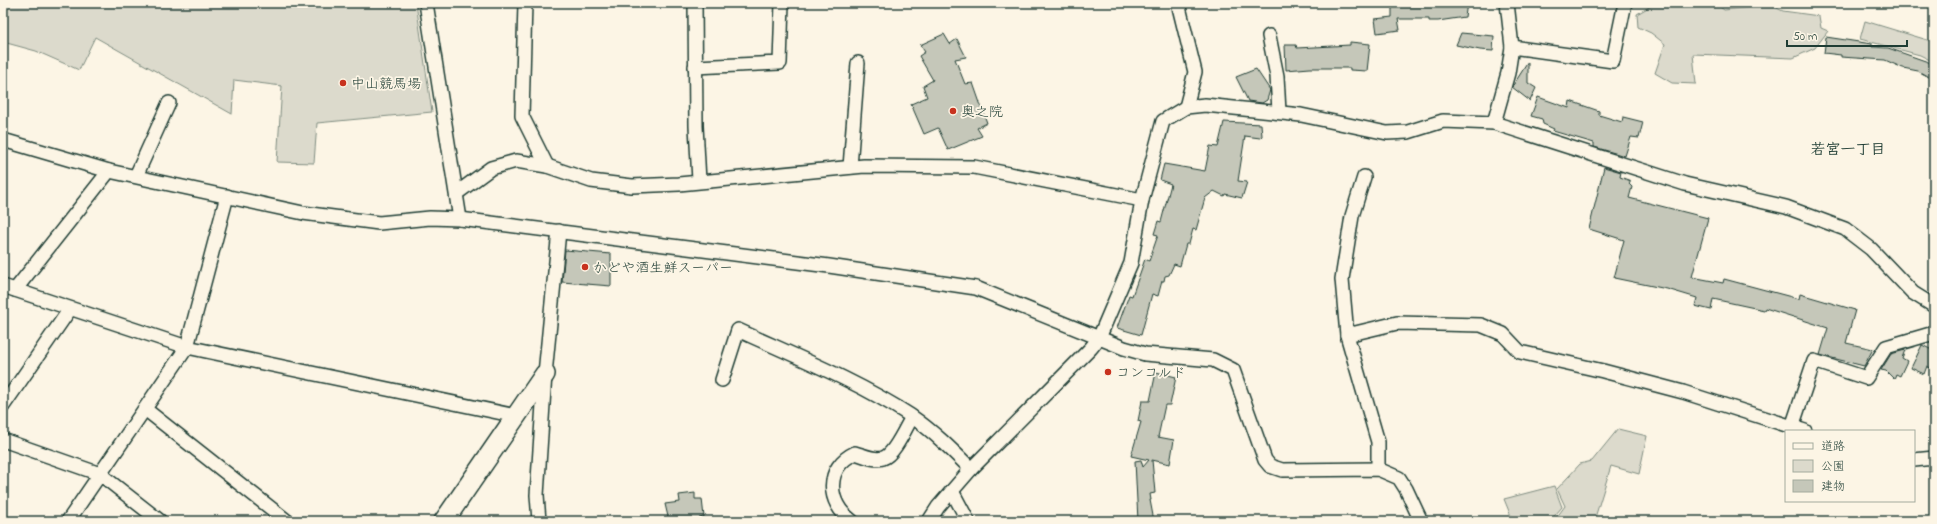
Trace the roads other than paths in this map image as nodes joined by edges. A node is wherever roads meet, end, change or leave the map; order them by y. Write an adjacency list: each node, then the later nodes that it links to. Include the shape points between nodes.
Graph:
1 (426, 3): 23 (street)
2 (524, 3): 17 (street, via 522,116)
3 (695, 3): 11 (street)
4 (782, 3): 11 (street, via 780,63)
5 (1178, 3): 13 (street, via 1195,72)
6 (1507, 3): 9 (street)
7 (1625, 3): 9 (street, via 1613,61)
8 (1269, 36): 14 (street, via 1277,76)
9 (1512, 47): 15 (street, via 1508,73)
10 (858, 63): 18 (street)
11 (695, 67): 22 (street)
12 (169, 103): 20 (street)
13 (1186, 107): 14 (street, via 1205,105); 25 (street, via 1163,121)
14 (1279, 112): 15 (street, via 1387,133 1408,132 1443,121)
15 (1494, 123): 29 (street, via 1685,184 1786,207 1845,229 1871,249 1913,293)
16 (3, 140): 19 (street)
17 (547, 166): 22 (street, via 591,181 632,186); 23 (street, via 516,161 504,164 491,168)
18 (850, 167): 22 (street); 25 (street, via 974,167)
19 (109, 171): 20 (street); 28 (street)
20 (136, 176): 24 (street)
21 (1364, 177): 32 (street, via 1352,216 1342,279)
22 (699, 181)
23 (457, 193): 26 (street)
24 (227, 196): 26 (street, via 303,213 379,223 430,218); 34 (street)
25 (1142, 200): 33 (street, via 1131,263)
26 (460, 219): 27 (street)
27 (559, 231): 33 (street, via 976,288); 35 (street)
28 (9, 288): 30 (street)
29 (1934, 306)
30 (70, 309): 34 (street); 37 (street)
31 (1934, 333): 41 (street, via 1886,347 1866,378 1814,361)
32 (1347, 335): 41 (street, via 1398,323 1481,325 1503,334 1520,352 1675,390); 47 (street, via 1378,442)
33 (1099, 338): 46 (street); 47 (street, via 1145,354 1213,360 1233,370 1265,460 1270,466 1282,470)
34 (187, 347): 38 (street); 39 (street)
35 (545, 374): 39 (street); 54 (street, via 538,495)
36 (722, 380): 40 (street, via 738,330 847,378)
37 (3, 406)
38 (145, 409): 48 (street); 52 (street)
39 (516, 416): 53 (street)
40 (912, 417): 46 (street, via 942,440); 55 (street, via 890,454 883,458 874,458 855,453 841,462 832,484 833,494 837,506)
41 (1792, 427): 42 (street)
42 (1802, 430)
43 (3, 440): 48 (street)
44 (1934, 458): 45 (street)
45 (1915, 460)
46 (971, 469): 49 (street)
47 (1378, 469): 58 (street, via 1399,478)
48 (100, 474): 50 (street); 51 (street)
49 (952, 491): 56 (street); 57 (street)
50 (68, 521)
51 (160, 521)
52 (287, 521)
53 (444, 521)
54 (539, 521)
55 (852, 521)
56 (929, 521)
57 (968, 521)
58 (1422, 521)

